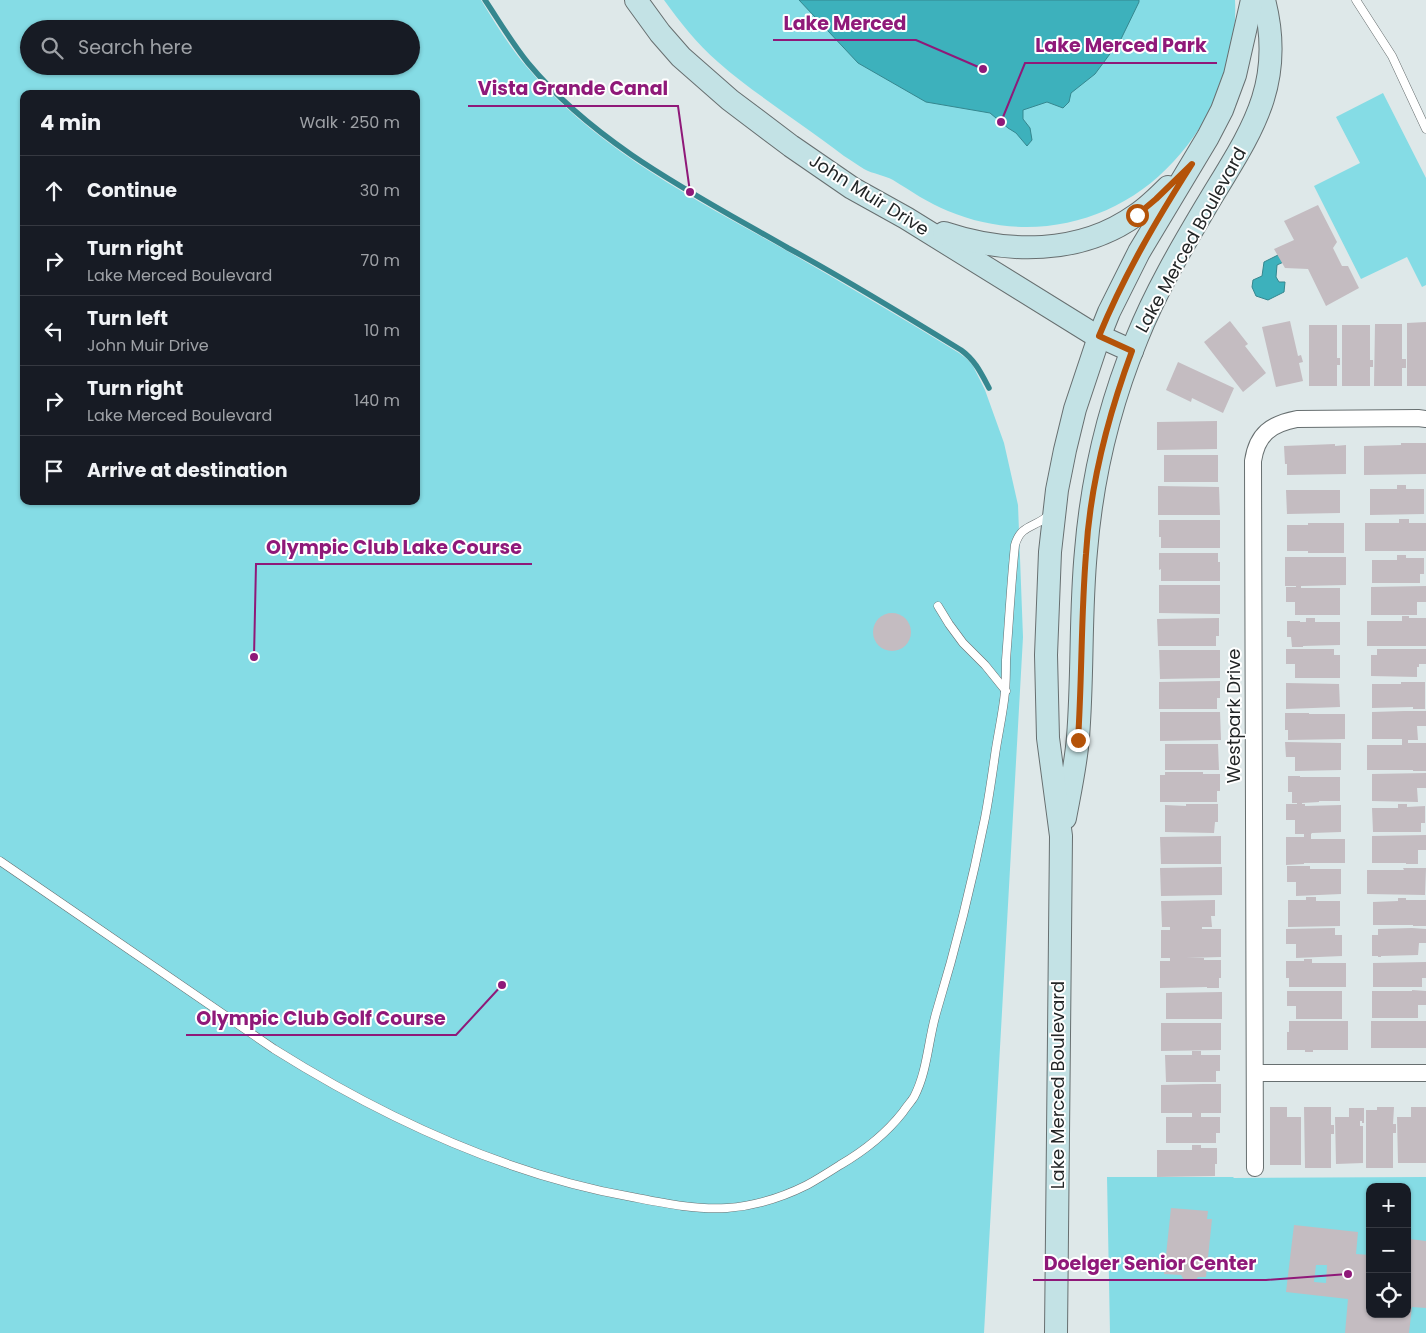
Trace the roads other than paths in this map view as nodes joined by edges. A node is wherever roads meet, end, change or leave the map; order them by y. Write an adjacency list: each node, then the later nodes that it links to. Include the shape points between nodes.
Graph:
1 (636, 0): 7 (main road, John Muir Drive, via 681,57 730,100 852,188)
2 (1252, 0): 6 (main road, Lake Merced Boulevard, via 1232,83 1218,118)
3 (1264, 0): 9 (main road, Lake Merced Boulevard, via 1271,35 1271,55 1259,111 1171,269)
4 (1356, 0): 5 (lane, via 1392,56)
5 (1426, 129)
6 (1192, 164): 7 (main road, via 1128,221 1067,244 1030,248 990,244 950,235); 8 (main road, Lake Merced Boulevard, via 1138,252)
7 (906, 218): 8 (main road, John Muir Drive)
8 (1099, 336): 9 (main road, John Muir Drive); 11 (main road, Lake Merced Boulevard, via 1070,430)
9 (1132, 351): 14 (main road, Lake Merced Boulevard, via 1106,430 1090,511 1078,740)
10 (1426, 420): 16 (street, Westpark Drive, via 1296,418 1275,425 1259,440 1255,450)
11 (1054, 511): 13 (lane, via 1017,537); 14 (main road, Lake Merced Boulevard, via 1046,655 1047,717)
12 (938, 606): 13 (lane, via 963,643)
13 (1006, 691): 15 (lane, via 973,875 923,1074 913,1098 882,1136 864,1151 807,1185 745,1205 696,1207 592,1190 503,1163 422,1130 274,1049)
14 (1061, 836): 19 (main road, Lake Merced Boulevard)
15 (0, 861)
16 (1255, 1073): 17 (street); 18 (street, Westpark Drive)
17 (1426, 1073)
18 (1255, 1168)
19 (1056, 1333)

